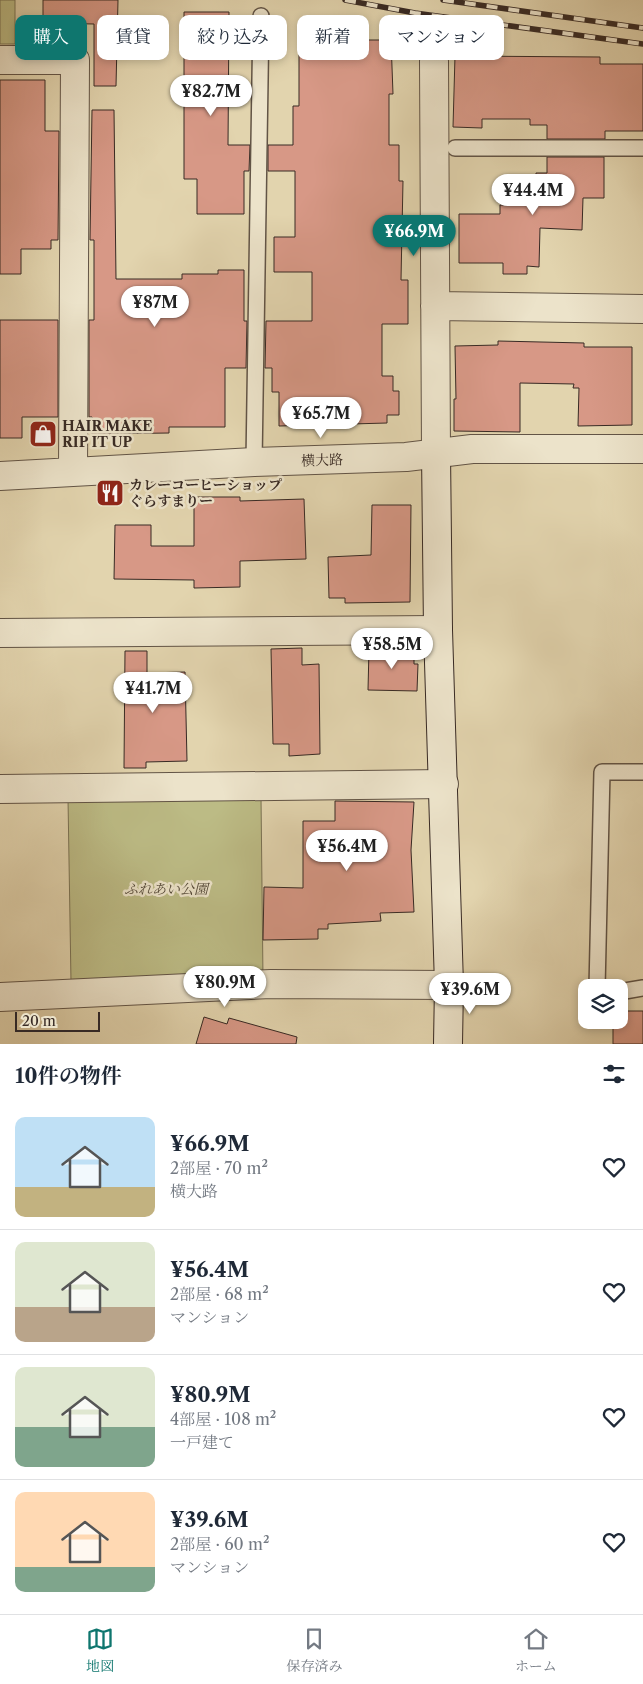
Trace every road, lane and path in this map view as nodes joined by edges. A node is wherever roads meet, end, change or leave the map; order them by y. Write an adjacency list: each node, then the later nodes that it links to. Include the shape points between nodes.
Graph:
1 (0, 60): 11 (street, via 75,60)
2 (260, 60): 10 (lane)
3 (434, 61): 6 (street)
4 (455, 148): 5 (lane)
5 (643, 148)
6 (435, 306): 7 (street); 9 (street)
7 (643, 309)
8 (643, 448): 9 (street, 横大路, via 472,449)
9 (436, 453): 10 (street, 横大路, via 406,457); 13 (street)
10 (254, 462): 11 (street, 横大路)
11 (73, 472): 12 (street, 横大路)
12 (0, 476)
13 (438, 630): 14 (street); 16 (street)
14 (0, 633)
15 (643, 772): 18 (lane, via 602,772)
16 (444, 784): 17 (street); 19 (street)
17 (0, 790)
18 (597, 979)
19 (449, 985): 22 (street, via 271,984); 23 (street)
20 (643, 988): 21 (lane)
21 (628, 990)
22 (0, 997)
23 (448, 1044)

